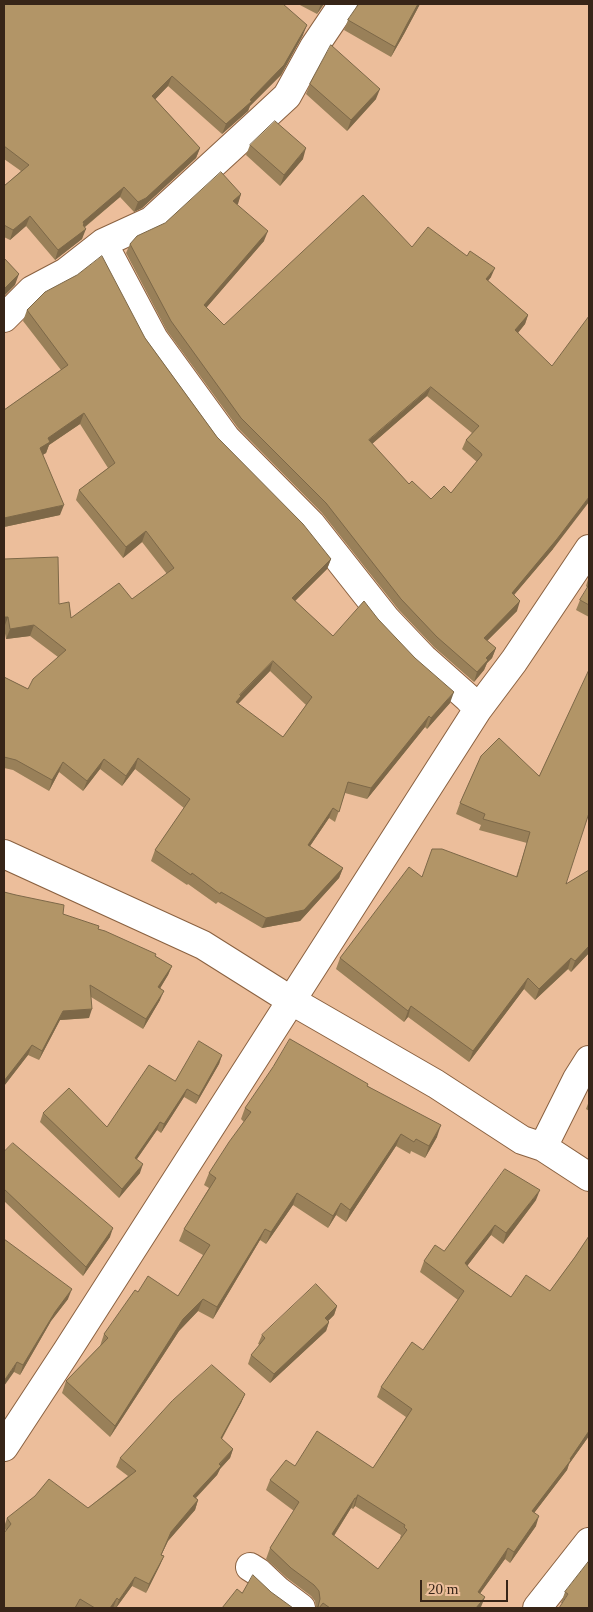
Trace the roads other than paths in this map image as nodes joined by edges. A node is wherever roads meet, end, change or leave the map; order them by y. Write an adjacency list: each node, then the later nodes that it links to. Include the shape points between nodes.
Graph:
1 (343, 4): 2 (street, via 287,96 151,220)
2 (103, 243): 3 (street, via 66,272 32,290); 5 (street, via 154,340 226,438 310,524 386,619)
3 (4, 318)
4 (589, 549): 5 (street)
5 (478, 709): 7 (street)
6 (4, 854): 7 (street, via 203,946)
7 (292, 1001): 9 (street, via 436,1084 522,1140); 11 (street)
8 (589, 1060): 9 (street)
9 (543, 1147): 10 (street)
10 (589, 1177)
11 (4, 1447)
12 (589, 1542): 15 (street)
13 (250, 1567): 14 (street)
14 (301, 1608)
15 (538, 1608)

